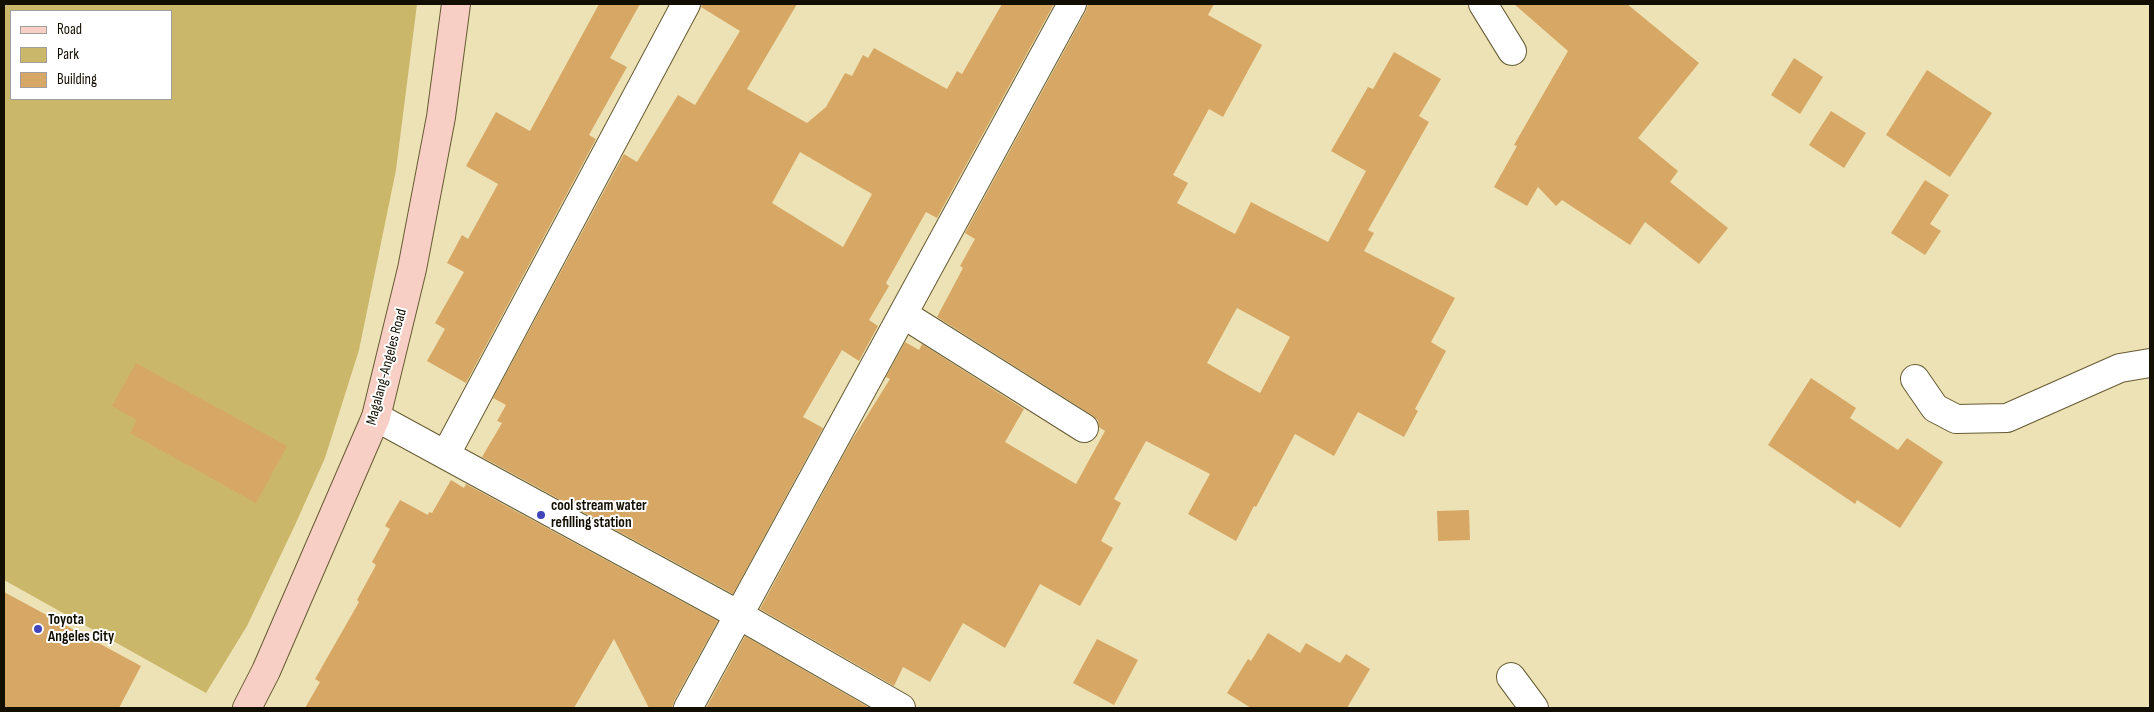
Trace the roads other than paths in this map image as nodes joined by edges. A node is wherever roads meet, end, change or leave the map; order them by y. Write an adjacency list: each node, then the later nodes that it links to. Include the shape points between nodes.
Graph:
1 (456, 4): 9 (main road, Magalang-Angeles Road, via 440,117 414,260)
2 (686, 4): 11 (street)
3 (1072, 4): 6 (street)
4 (1483, 4): 5 (street)
5 (1512, 51)
6 (903, 314): 10 (street); 12 (street)
7 (2150, 362): 8 (street, via 2120,368 2008,418 1956,419 1936,408)
8 (1915, 379)
9 (376, 417): 11 (street); 14 (main road, Magalang-Angeles Road)
10 (1084, 428)
11 (446, 454): 12 (street)
12 (739, 615): 15 (street); 16 (street)
13 (1511, 677): 17 (street)
14 (247, 708)
15 (688, 708)
16 (901, 708)
17 (1534, 708)

